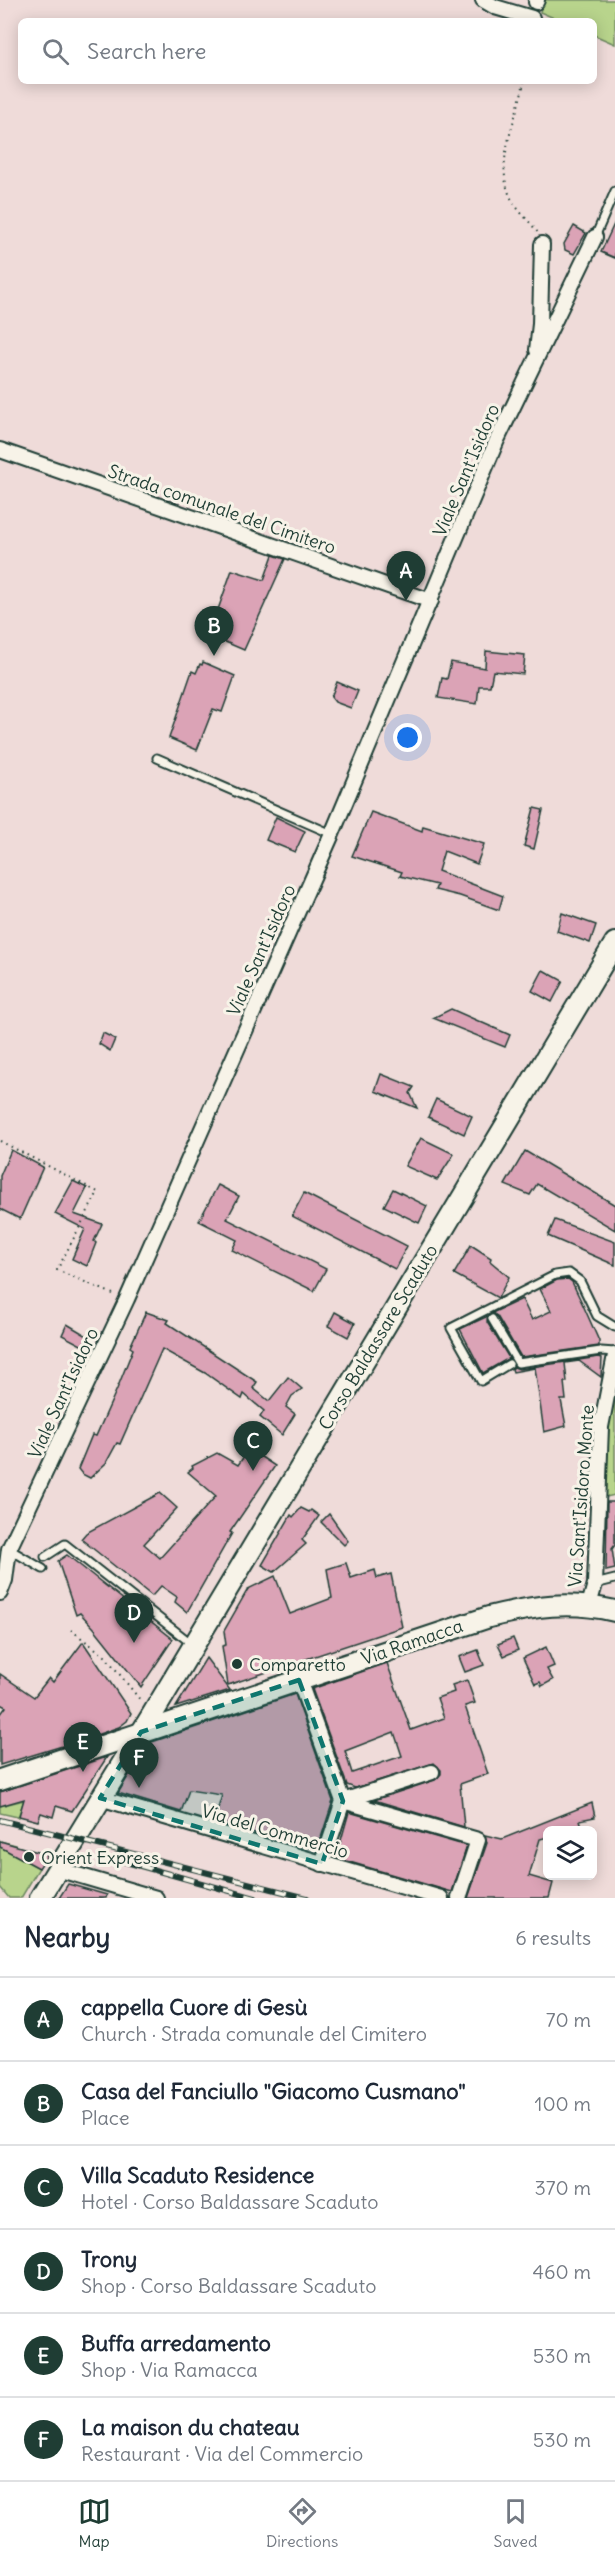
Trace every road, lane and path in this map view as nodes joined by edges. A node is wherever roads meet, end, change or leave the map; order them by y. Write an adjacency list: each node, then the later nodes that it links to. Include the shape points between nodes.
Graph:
1 (483, 0): 2 (street)
2 (532, 18)
3 (523, 84): 6 (path, via 503,167 511,198 540,234)
4 (615, 191): 5 (lane)
5 (595, 237): 7 (street, Viale Sant'Isidoro)
6 (542, 244): 7 (street, Viale Sant'Isidoro)
7 (535, 361): 9 (street, Viale Sant'Isidoro, via 497,440)
8 (0, 450): 9 (street, Strada comunale del Cimitero)
9 (432, 601): 11 (street, Viale Sant'Isidoro)
10 (157, 759): 11 (lane)
11 (332, 834): 14 (street, Viale Sant'Isidoro)
12 (615, 943): 28 (street, Corso Baldassare Scaduto)
13 (0, 1141): 14 (path, via 98,1192 57,1270)
14 (127, 1299): 19 (street, Viale Sant'Isidoro)
15 (492, 1319): 17 (lane, via 518,1363 601,1351)
16 (615, 1327): 18 (lane, via 597,1316 580,1281 569,1273 555,1275 451,1328 481,1382)
17 (615, 1354): 23 (street, Via Sant'Isidoro Monte, via 601,1427)
18 (507, 1365)
19 (5, 1554): 21 (lane); 24 (street, Viale Sant'Isidoro, via 5,1580)
20 (45, 1557): 28 (lane, via 65,1544)
21 (43, 1569)
22 (615, 1579): 23 (lane)
23 (595, 1584): 25 (street, Via Sant'Isidoro Monte)
24 (0, 1593)
25 (589, 1605): 26 (street, Via Ramacca); 29 (street, Via Ramacca, via 559,1604 489,1617)
26 (615, 1611)
27 (71, 1630): 30 (path, via 105,1656)
28 (194, 1646): 30 (street, Corso Baldassare Scaduto)
29 (299, 1680): 31 (street, Via Ramacca); 35 (street)
30 (152, 1715): 31 (street, Corso Baldassare Scaduto)
31 (141, 1732): 33 (street, Via Ramacca); 34 (street, Corso Baldassare Scaduto)
32 (432, 1772): 35 (street)
33 (0, 1780)
34 (100, 1798): 36 (street, Via del Commercio); 37 (street, Corso Baldassare Scaduto)
35 (343, 1801): 36 (street); 41 (street, via 478,1840)
36 (322, 1864): 40 (street, Via del Commercio)
37 (57, 1869): 38 (street, Corso Baldassare Scaduto); 39 (street)
38 (40, 1898)
39 (156, 1898)
40 (441, 1898)
41 (459, 1898)

